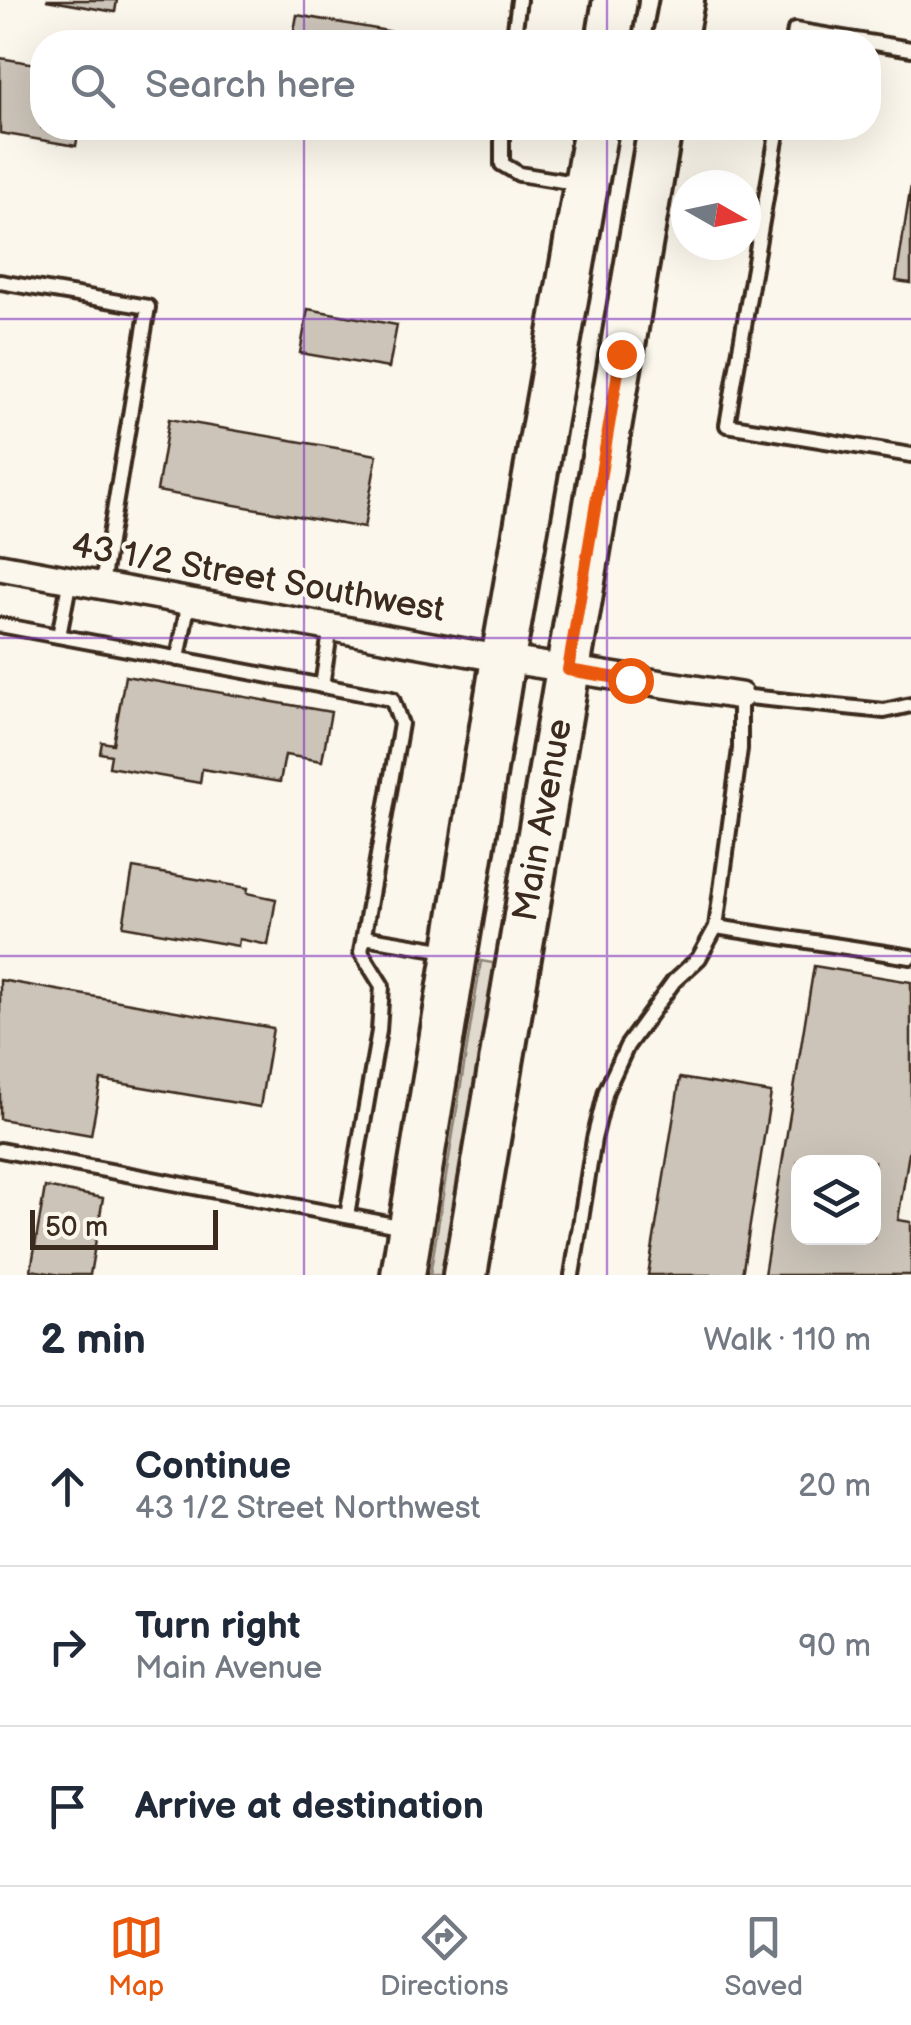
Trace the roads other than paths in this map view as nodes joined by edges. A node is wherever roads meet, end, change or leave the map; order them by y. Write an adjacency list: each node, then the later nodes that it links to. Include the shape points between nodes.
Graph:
1 (519, 0): 4 (lane)
2 (614, 0): 5 (main road)
3 (682, 0): 6 (main road)
4 (515, 30)
5 (610, 30)
6 (676, 30)
7 (881, 44): 8 (lane)
8 (911, 49)
9 (502, 140): 13 (lane, via 502,164 519,174)
10 (594, 140): 13 (main road, Main Avenue)
11 (658, 140): 25 (main road, Main Avenue)
12 (776, 140): 15 (lane, via 727,425)
13 (588, 185): 24 (main road, Main Avenue)
14 (0, 282): 18 (lane, via 148,308)
15 (911, 455)
16 (0, 566): 17 (street, 43 1/2 Street Southwest)
17 (70, 579): 18 (street, 43 1/2 Street Southwest); 22 (lane)
18 (102, 584): 19 (street, 43 1/2 Street Southwest)
19 (189, 600): 21 (street, 43 1/2 Street Southwest); 23 (lane)
20 (0, 625): 22 (lane)
21 (331, 626): 24 (street, 43 1/2 Street Southwest); 26 (lane)
22 (60, 636): 23 (lane)
23 (178, 658): 26 (lane)
24 (502, 659): 25 (street, 43 1/2 Street Southwest); 31 (main road, Main Avenue)
25 (568, 670): 27 (street, 43 1/2 Street Southwest); 38 (main road, Main Avenue)
26 (322, 686): 30 (lane, via 392,699 401,724)
27 (740, 696): 28 (lane, via 884,711); 29 (lane, via 740,749)
28 (911, 706)
29 (716, 927): 32 (lane); 39 (lane, via 700,958 674,981 627,1046 606,1091)
30 (364, 937): 31 (lane); 34 (lane, via 362,952 382,986)
31 (456, 953): 35 (main road, Main Avenue)
32 (911, 957)
33 (0, 1150): 34 (lane)
34 (347, 1216): 35 (lane)
35 (411, 1228): 36 (main road, Main Avenue); 37 (main road)
36 (403, 1275)
37 (412, 1275)
38 (466, 1275)
39 (572, 1275)

